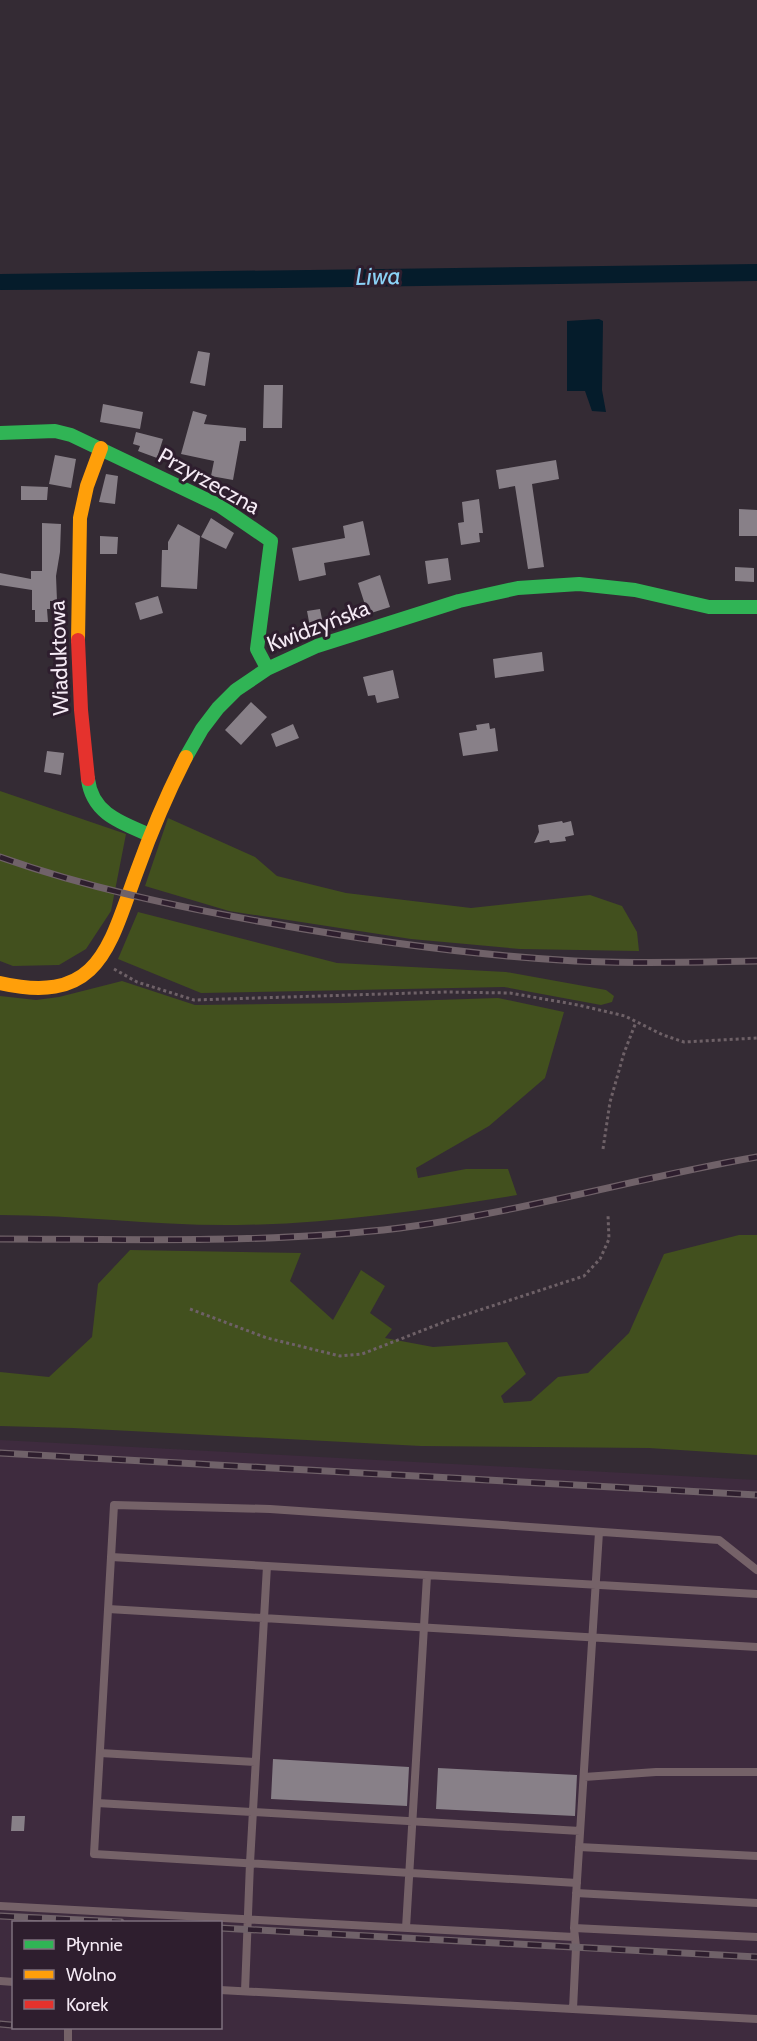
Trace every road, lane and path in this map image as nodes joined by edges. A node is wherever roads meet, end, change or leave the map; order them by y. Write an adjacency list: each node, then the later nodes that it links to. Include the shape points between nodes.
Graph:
1 (0, 433): 2 (street, Przyrzeczna, via 55,431)
2 (100, 448): 4 (street, Przyrzeczna, via 220,506 271,541 257,649); 5 (street, Wiaduktowa, via 87,484 78,536 77,618 87,766 96,805 108,816)
3 (757, 607): 4 (street, Kwidzyńska, via 710,607 612,586 533,586 462,598 286,657)
4 (267, 668): 5 (street, Kwidzyńska, via 234,692 210,719 185,758)
5 (150, 835): 6 (street, Kwidzyńska, via 114,938)
6 (100, 960): 7 (street, Kwidzyńska, via 90,971 52,987 29,989); 8 (path, via 137,982 194,1000 510,993 579,1005)
7 (0, 982)
8 (636, 1022): 9 (path, via 684,1042); 10 (path, via 610,1102)
9 (757, 1038)
10 (603, 1149)
11 (608, 1215): 12 (path, via 609,1239 600,1259 584,1276 452,1319 362,1354 340,1356 267,1338)
12 (190, 1309)
13 (599, 1532): 14 (lane, via 270,1509 114,1505); 16 (lane, via 719,1540); 18 (lane)
14 (111, 1557): 15 (lane); 20 (lane)
15 (267, 1566): 17 (lane); 21 (lane)
16 (757, 1569)
17 (427, 1576): 18 (lane); 22 (lane)
18 (596, 1586): 19 (lane); 23 (lane)
19 (757, 1594)
20 (108, 1609): 21 (lane); 25 (lane)
21 (264, 1618): 22 (lane); 26 (lane)
22 (424, 1628): 23 (lane); 31 (lane)
23 (592, 1638): 24 (lane); 28 (lane)
24 (757, 1647)
25 (100, 1753): 26 (lane); 29 (lane)
26 (255, 1762): 30 (lane)
27 (757, 1772): 28 (lane)
28 (584, 1777): 32 (lane)
29 (97, 1803): 30 (lane); 35 (lane, via 94,1854)
30 (253, 1812): 31 (lane); 35 (lane)
31 (413, 1821): 32 (lane); 36 (lane)
32 (580, 1831): 33 (lane)
33 (579, 1847): 34 (lane); 37 (lane)
34 (757, 1856)
35 (250, 1863): 36 (lane); 41 (lane)
36 (410, 1872): 37 (lane); 42 (lane)
37 (577, 1882): 38 (lane)
38 (576, 1893): 39 (lane); 43 (lane)
39 (757, 1903)
40 (0, 1906): 41 (lane)
41 (248, 1920): 42 (lane); 46 (lane)
42 (406, 1928): 43 (lane)
43 (574, 1932): 44 (lane); 47 (lane)
44 (757, 1938)
45 (222, 1990): 46 (lane)
46 (245, 1991): 47 (lane)
47 (573, 2008): 48 (lane)
48 (757, 2019)

